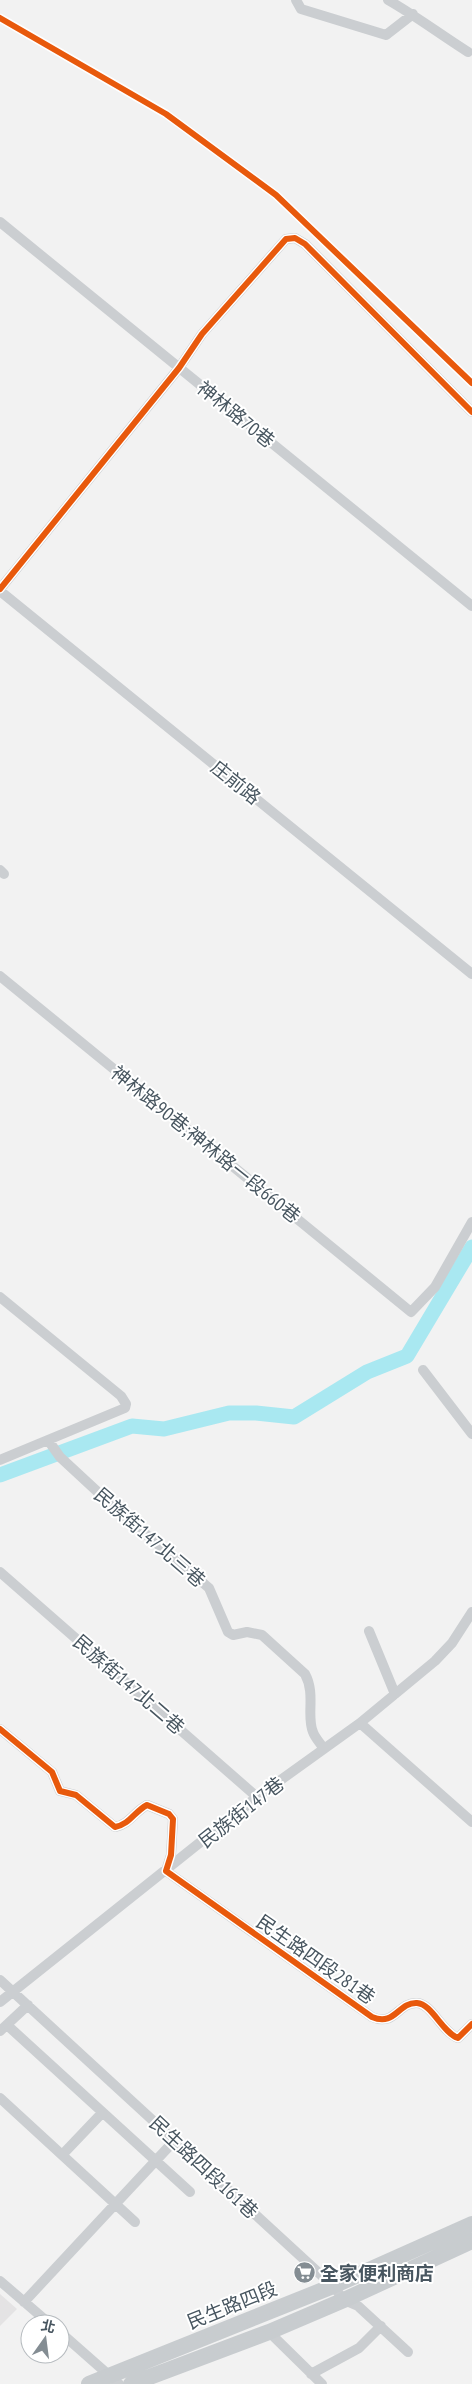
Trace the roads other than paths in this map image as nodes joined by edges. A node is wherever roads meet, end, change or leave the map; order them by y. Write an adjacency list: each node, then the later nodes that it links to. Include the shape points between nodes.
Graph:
1 (296, 0): 3 (street, via 301,9 386,35)
2 (388, 0): 3 (street)
3 (414, 14): 4 (street)
4 (471, 52)
5 (0, 222): 6 (street, 神林路70巷)
6 (179, 368): 7 (street, via 202,334 286,239 295,238 305,244); 8 (street); 9 (street, 神林路70巷)
7 (470, 406)
8 (0, 590): 10 (street, 庄前路)
9 (472, 606)
10 (472, 974)
11 (0, 976): 12 (street, 神林路90巷;神林路一段660巷, via 411,1312 435,1287)
12 (472, 1222)
13 (0, 1297): 16 (street, via 121,1396 126,1404 125,1408)
14 (422, 1370): 15 (street)
15 (472, 1434)
16 (48, 1440): 17 (street); 24 (street, 民族街147北三巷, via 60,1457 114,1507 209,1588 228,1632 233,1635 247,1632 262,1634 305,1674 310,1691 312,1731)
17 (0, 1460)
18 (0, 1572): 25 (street, 民族街147北二巷)
19 (472, 1612): 21 (street, 民族街147巷, via 452,1643)
20 (369, 1631): 21 (street)
21 (395, 1694): 22 (street, 民族街147巷)
22 (360, 1723): 24 (street, 民族街147巷); 26 (street)
23 (0, 1729): 27 (street, via 52,1772 60,1791 76,1795 114,1826 125,1825 147,1805 169,1814 174,1819 171,1855)
24 (324, 1749): 25 (street, 民族街147巷)
25 (258, 1797): 27 (street, 民族街147巷)
26 (472, 1822)
27 (166, 1871): 29 (street, 民族街147巷); 32 (street, 民生路四段281巷, via 372,2017 381,2021 417,2003 424,2005 451,2035 458,2038)
28 (0, 1980): 29 (street, 民生路四段161巷)
29 (13, 1991): 30 (street, 民族街147巷); 31 (street, 民生路四段161巷)
30 (0, 2002)
31 (28, 2005): 33 (street); 36 (street, 民生路四段161巷)
32 (472, 2024)
33 (3, 2028): 35 (street)
34 (1, 2102): 37 (street)
35 (102, 2113): 37 (street); 38 (street)
36 (175, 2140): 38 (street); 45 (street, 民生路四段161巷)
37 (63, 2154): 40 (street)
38 (154, 2161): 39 (street); 40 (street)
39 (190, 2192)
40 (116, 2205): 41 (street); 47 (street)
41 (135, 2222)
42 (472, 2224): 45 (main road, 民生路四段)
43 (472, 2241): 46 (main road, 民生路四段)
44 (0, 2282): 47 (street)
45 (333, 2286): 46 (street, 民生路四段161巷); 54 (main road, 民生路四段)
46 (344, 2300): 49 (street, 民生路四段161巷, via 358,2306); 50 (main road, 民生路四段)
47 (24, 2302): 48 (street)
48 (38, 2314)
49 (380, 2326): 52 (street, 民生路四段161巷); 53 (street, via 359,2348)
50 (269, 2332): 53 (street); 56 (main road, 民生路四段)
51 (70, 2341): 54 (street)
52 (408, 2352)
53 (311, 2374): 57 (street)
54 (115, 2380): 55 (main road, 民生路四段)
55 (89, 2384)
56 (131, 2384)
57 (322, 2384)

